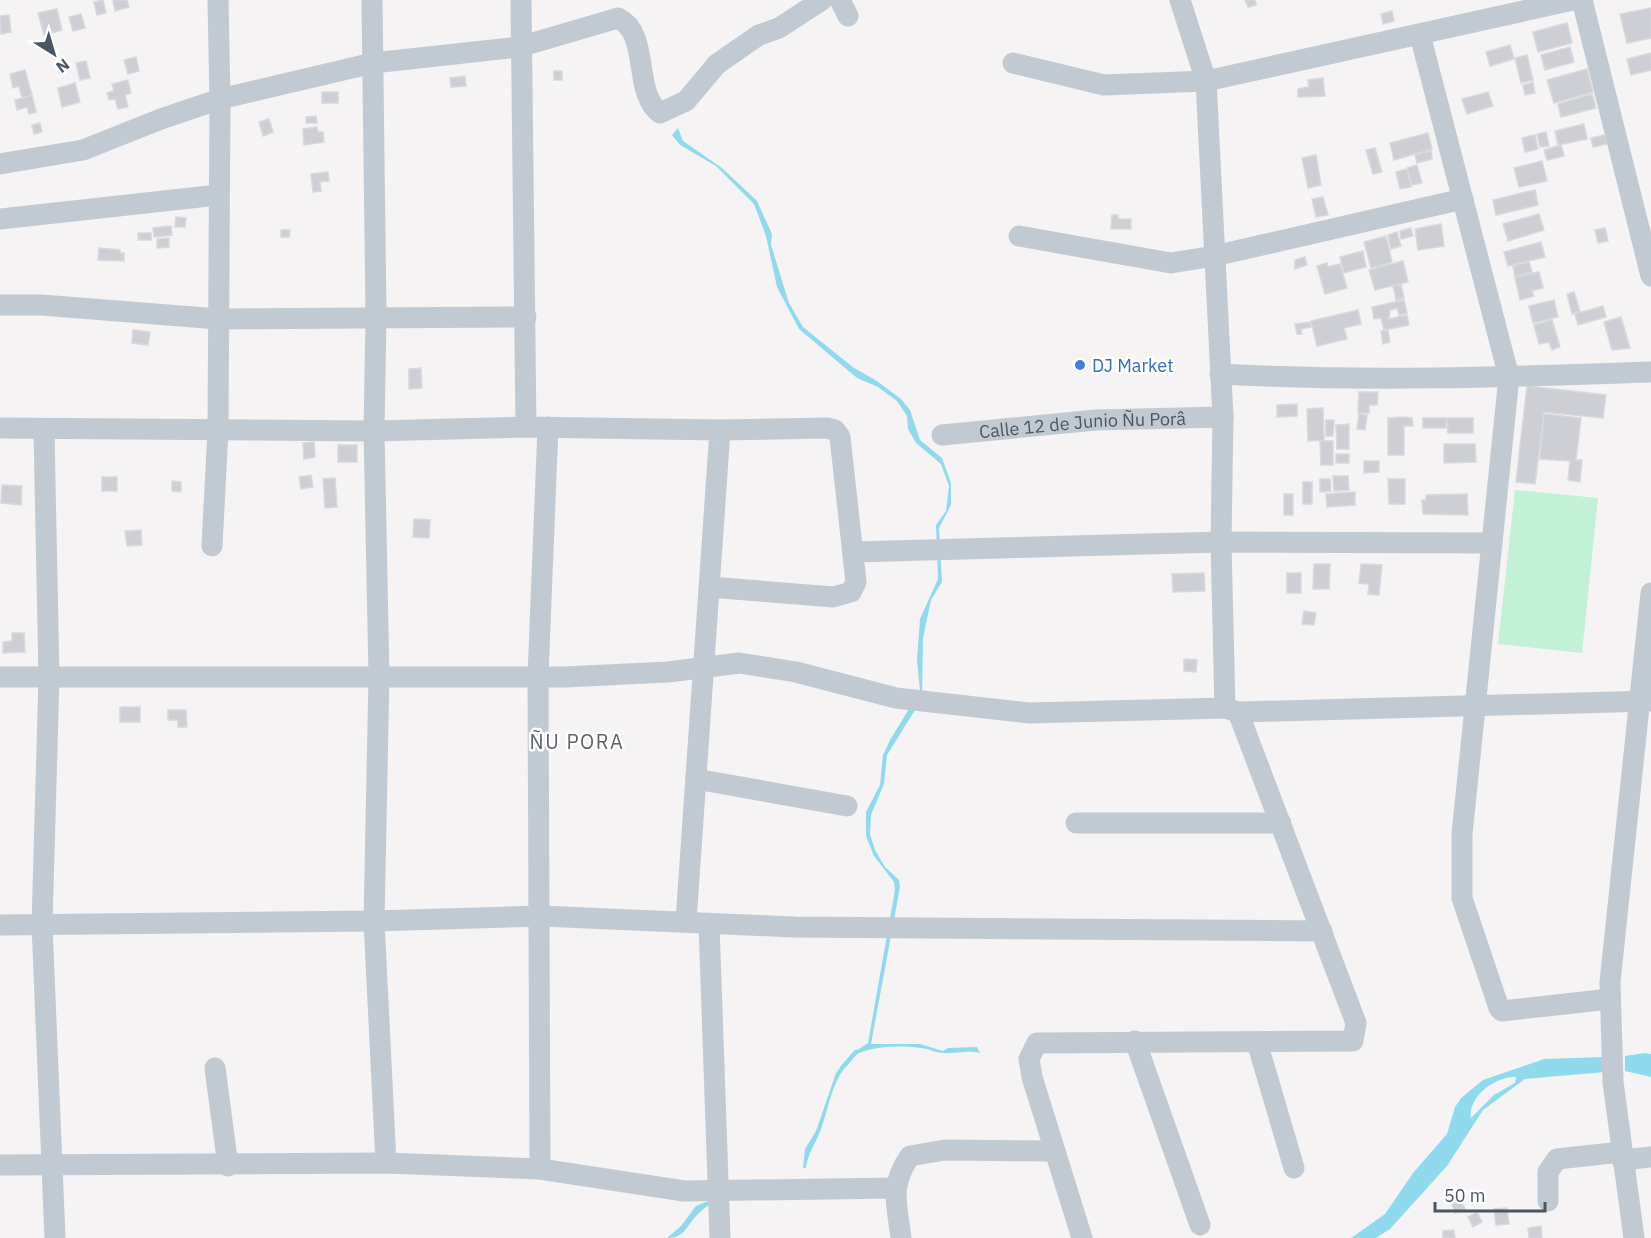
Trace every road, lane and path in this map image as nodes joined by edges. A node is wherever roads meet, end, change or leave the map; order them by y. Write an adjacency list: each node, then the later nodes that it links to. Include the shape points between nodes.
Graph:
1 (218, 0): 13 (street)
2 (372, 0): 10 (street)
3 (521, 0): 9 (street)
4 (822, 0): 9 (street, via 717,64 686,101 660,113 654,108 631,29 618,18)
5 (1180, 0): 12 (street)
6 (1573, 0): 8 (street)
7 (1582, 0): 20 (street)
8 (1420, 35): 12 (street); 16 (street)
9 (519, 47): 10 (street); 23 (street)
10 (373, 63): 13 (street); 22 (street)
11 (1013, 63): 12 (street, via 1104,85)
12 (1206, 81): 19 (street)
13 (220, 99): 14 (street, via 83,150); 15 (street)
14 (0, 164)
15 (218, 195): 17 (street); 24 (street)
16 (1462, 199): 19 (street); 27 (street)
17 (0, 219)
18 (1019, 236): 19 (street, via 1171,263)
19 (1214, 256): 26 (street)
20 (1651, 276)
21 (0, 305): 24 (street)
22 (376, 316): 23 (street); 24 (street); 35 (street)
23 (526, 317): 29 (street)
24 (218, 319): 33 (street)
25 (1651, 372): 27 (street)
26 (1220, 374): 27 (street, via 1290,378); 28 (street)
27 (1509, 377): 38 (street)
28 (1223, 417): 36 (street, Calle 12 de Junio Ñu Porâ, via 1096,420); 37 (street)
29 (526, 427): 31 (street); 35 (street)
30 (0, 428): 32 (street)
31 (548, 428): 34 (street); 45 (street)
32 (44, 430): 33 (street); 47 (street)
33 (218, 430): 35 (street); 39 (street)
34 (720, 430): 40 (street, via 835,430 840,436); 41 (street)
35 (374, 431): 44 (street)
36 (942, 435)
37 (1221, 542): 38 (street); 40 (street); 50 (street)
38 (1492, 543): 49 (street)
39 (212, 546)
40 (853, 552): 41 (street, via 856,582 851,592 842,595)
41 (710, 587): 43 (street)
42 (1651, 594): 48 (street)
43 (704, 665): 45 (street, via 668,672); 50 (street, via 739,663 796,672 896,698 1029,713); 51 (street)
44 (379, 676): 45 (street); 47 (street); 56 (street)
45 (538, 676): 55 (street)
46 (0, 677): 47 (street)
47 (49, 677): 60 (street)
48 (1646, 700): 49 (street); 62 (street, via 1613,933)
49 (1475, 707): 50 (street); 62 (street, via 1460,880 1465,911 1499,1008 1506,1012)
50 (1232, 710): 54 (street)
51 (696, 779): 52 (street); 57 (street)
52 (847, 806)
53 (1076, 823): 54 (street)
54 (1281, 823): 61 (street)
55 (541, 916): 56 (street); 57 (street); 74 (street)
56 (374, 921): 60 (street); 69 (street)
57 (686, 921): 58 (street)
58 (709, 924): 61 (street); 76 (street)
59 (0, 925): 60 (street)
60 (42, 925): 71 (street)
61 (1322, 931): 64 (street, via 1356,1023 1356,1036 1353,1041)
62 (1610, 999): 67 (street, via 1613,1082)
63 (1135, 1041): 64 (street); 66 (street, via 1037,1043 1029,1059); 78 (street)
64 (1257, 1042): 73 (street)
65 (215, 1068): 72 (street)
66 (1055, 1151): 75 (street, via 945,1150 910,1156); 82 (street)
67 (1622, 1156): 68 (street); 77 (street, via 1557,1159 1548,1172); 83 (street)
68 (1651, 1158)
69 (386, 1163): 72 (street); 74 (street)
70 (0, 1165): 71 (street)
71 (53, 1165): 72 (street); 79 (street)
72 (228, 1166)
73 (1294, 1168)
74 (540, 1169): 76 (street, via 684,1191)
75 (894, 1188): 76 (street); 81 (street)
76 (718, 1192): 80 (street)
77 (1548, 1201)
78 (1200, 1225)
79 (55, 1238)
80 (720, 1238)
81 (901, 1238)
82 (1083, 1238)
83 (1634, 1238)

